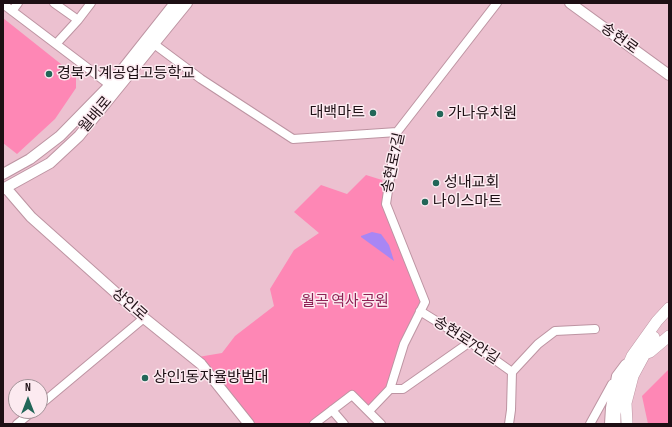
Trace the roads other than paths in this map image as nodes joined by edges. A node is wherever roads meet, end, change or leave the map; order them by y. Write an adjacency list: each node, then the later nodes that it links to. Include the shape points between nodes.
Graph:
1 (18, 3): 9 (street)
2 (54, 3): 10 (street)
3 (91, 3): 10 (street)
4 (175, 3): 14 (main road, 월배로)
5 (187, 3): 12 (main road, 월배로)
6 (497, 3): 15 (street, 송현로7길)
7 (570, 3): 13 (main road, 송현로)
8 (3, 4): 9 (street)
9 (12, 11): 11 (street)
10 (78, 20): 11 (street)
11 (56, 44): 14 (street)
12 (154, 44): 15 (street, via 201,79 293,139); 17 (main road, 월배로, via 79,136 50,163)
13 (669, 75)
14 (110, 85): 16 (main road, 월배로, via 60,136 30,159)
15 (397, 132): 20 (street, 송현로7길, via 386,204 425,302)
16 (3, 174)
17 (5, 188): 21 (main road, 상인로, via 31,217)
18 (669, 304): 26 (highway, via 646,328 641,337)
19 (669, 308): 26 (highway, via 657,321)
20 (420, 311): 25 (street, 송현로7안길); 29 (street, 송현로7길, via 404,344)
21 (144, 318): 30 (street); 33 (main road, 상인로, via 201,364)
22 (669, 318): 26 (highway)
23 (595, 329): 27 (street, 송현로7안길, via 555,331 538,344)
24 (669, 336): 26 (highway, via 650,352)
25 (470, 342): 27 (street, 송현로7안길); 29 (street, via 402,389)
26 (639, 354): 28 (street); 40 (highway, via 620,384); 41 (highway, via 626,403); 42 (street)
27 (512, 372): 37 (street, 송현로7안길)
28 (616, 376): 38 (street); 39 (street)
29 (390, 389): 32 (street, 송현로7길)
30 (48, 398)
31 (332, 410): 32 (street, via 352,395); 34 (street); 35 (street)
32 (369, 412): 36 (street)
33 (249, 424)
34 (314, 424)
35 (344, 424)
36 (381, 424)
37 (509, 424)
38 (590, 424)
39 (609, 424)
40 (614, 424)
41 (627, 424)
42 (631, 424)

